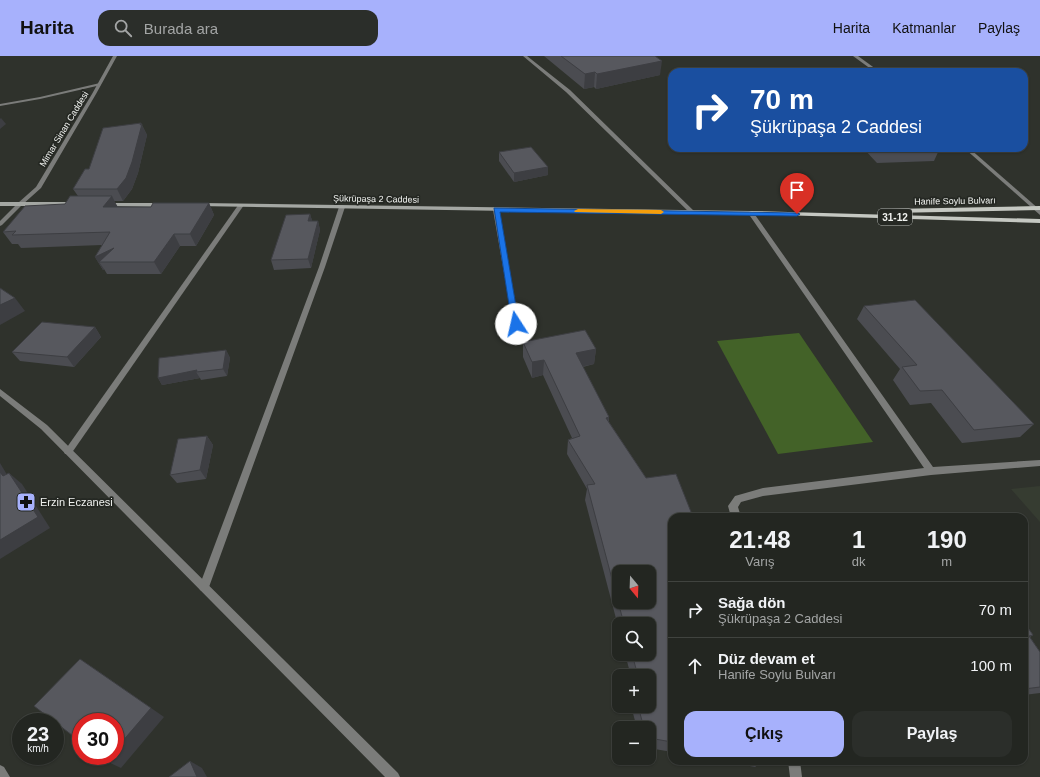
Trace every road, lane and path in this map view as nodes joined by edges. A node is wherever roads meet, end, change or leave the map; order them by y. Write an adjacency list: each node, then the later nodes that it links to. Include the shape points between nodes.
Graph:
1 (115, 56): 5 (street, Mimar Sinan Caddesi)
2 (525, 56): 18 (street, via 568,91)
3 (855, 56): 4 (street)
4 (872, 68)
5 (100, 84): 6 (street); 9 (street, Mimar Sinan Caddesi, via 38,188)
6 (0, 105)
7 (971, 152): 17 (street)
8 (0, 204): 9 (main road)
9 (20, 204): 10 (main road); 21 (street, Mimar Sinan Caddesi)
10 (75, 204)
11 (99, 204): 12 (main road)
12 (170, 205)
13 (194, 205): 14 (main road, Şükrüpaşa 2 Caddesi / 31-12)
14 (241, 205): 15 (main road, Şükrüpaşa 2 Caddesi / 31-12); 24 (street)
15 (342, 207): 16 (main road, Şükrüpaşa 2 Caddesi / 31-12); 28 (street, via 322,268)
16 (496, 210): 18 (main road, Şükrüpaşa 2 Caddesi / 31-12); 22 (street)
17 (1039, 210): 19 (main road, Hanife Soylu Bulvarı / 31-12)
18 (693, 213): 19 (main road, Şükrüpaşa 2 Caddesi / 31-12)
19 (751, 213): 20 (main road, Hanife Soylu Bulvarı / 31-12); 26 (street)
20 (1040, 221)
21 (0, 224)
22 (516, 324)
23 (0, 392): 24 (street, via 44,427)
24 (68, 452): 28 (street)
25 (1040, 463): 26 (street)
26 (931, 471): 27 (street, via 763,492 738,499 733,506)
27 (735, 513)
28 (204, 587): 32 (street)
29 (794, 765): 33 (street)
30 (0, 771): 31 (street)
31 (4, 777)
32 (394, 777)
33 (796, 777)

